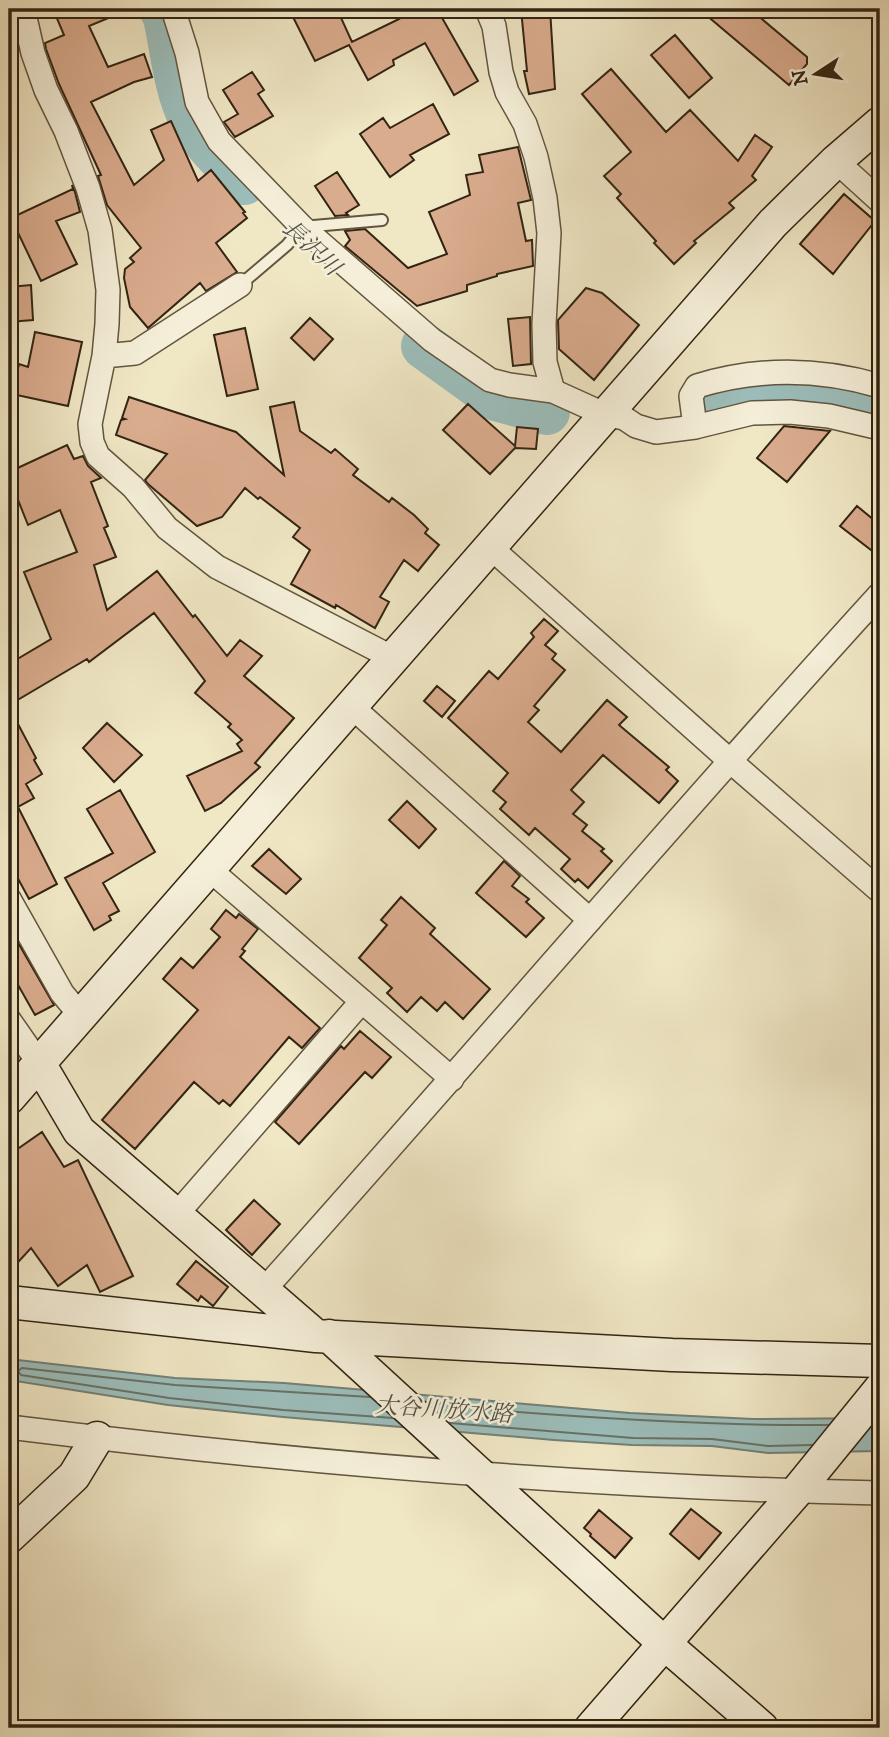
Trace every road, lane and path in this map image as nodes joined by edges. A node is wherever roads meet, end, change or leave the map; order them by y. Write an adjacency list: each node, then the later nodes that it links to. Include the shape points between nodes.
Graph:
1 (23, 9): 10 (street, via 33,53 100,230 107,290)
2 (173, 9): 8 (street, via 204,118)
3 (487, 9): 12 (street, via 501,72 525,124 545,198 549,233 545,362)
4 (880, 123): 5 (street)
5 (836, 161): 6 (street); 13 (street, via 773,223)
6 (880, 201)
7 (382, 220): 8 (lane)
8 (296, 234): 9 (lane); 12 (street, via 490,380)
9 (240, 285): 10 (street, via 135,352)
10 (104, 356): 18 (street, via 90,424 98,456 133,487 167,528 217,567)
11 (880, 386): 14 (street, via 847,376 790,370 718,380 697,386 691,396)
12 (553, 391): 13 (street)
13 (606, 415): 14 (street, via 656,432); 16 (street)
14 (695, 427): 15 (street, via 752,413 790,412)
15 (880, 428)
16 (490, 547): 18 (street); 20 (street)
17 (880, 594): 20 (street)
18 (393, 658): 19 (street)
19 (351, 706): 21 (street); 24 (street)
20 (729, 760): 22 (street); 24 (street)
21 (209, 869): 25 (street); 26 (street)
22 (880, 891)
23 (9, 899): 26 (street, via 62,993)
24 (590, 920): 29 (street)
25 (362, 1001): 29 (street); 31 (street)
26 (81, 1016): 28 (street)
27 (9, 1020): 28 (street)
28 (39, 1063): 30 (street); 31 (street, via 79,1131)
29 (452, 1079): 32 (street)
30 (9, 1098)
31 (176, 1215): 32 (street)
32 (263, 1291): 34 (street)
33 (9, 1303): 34 (street)
34 (330, 1341): 35 (street); 39 (street)
35 (880, 1361)
36 (880, 1390): 40 (street)
37 (9, 1427): 38 (street)
38 (97, 1438): 39 (street); 42 (street, via 74,1476)
39 (479, 1475): 40 (street); 43 (street)
40 (797, 1491): 41 (street); 43 (street)
41 (880, 1493)
42 (9, 1537)
43 (666, 1644): 44 (street); 45 (street)
44 (591, 1728)
45 (762, 1728)

